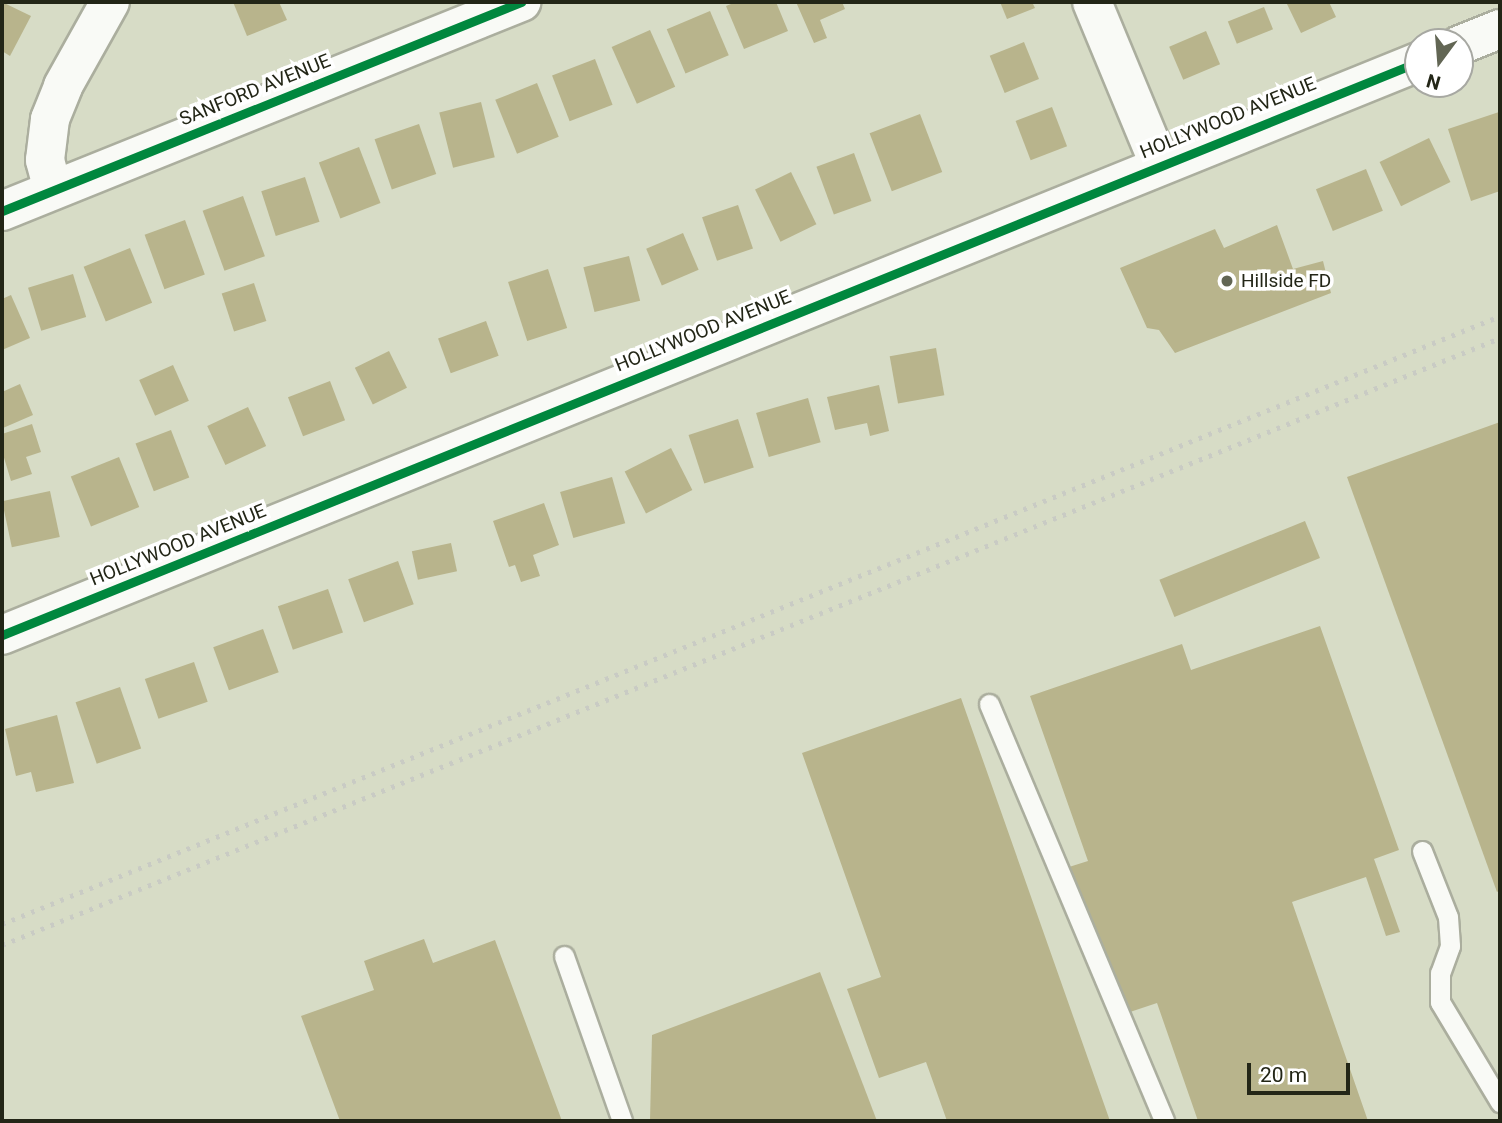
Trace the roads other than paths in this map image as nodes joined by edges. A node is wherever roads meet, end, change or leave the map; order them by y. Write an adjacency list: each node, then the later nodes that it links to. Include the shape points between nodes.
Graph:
1 (110, 2): 8 (street, via 50,118 45,160)
2 (521, 2): 8 (street, SANFORD AVENUE)
3 (1092, 2): 7 (street)
4 (1500, 29): 5 (street)
5 (1474, 39)
6 (1404, 68): 7 (street, HOLLYWOOD AVENUE)
7 (1159, 164): 10 (street, HOLLYWOOD AVENUE)
8 (53, 190): 9 (street, SANFORD AVENUE)
9 (2, 211)
10 (2, 635)
11 (989, 704): 16 (lane)
12 (1422, 851): 14 (lane, via 1448,918 1450,946 1440,973 1440,1002)
13 (564, 956): 15 (lane)
14 (1500, 1102)
15 (622, 1121)
16 (1164, 1121)

